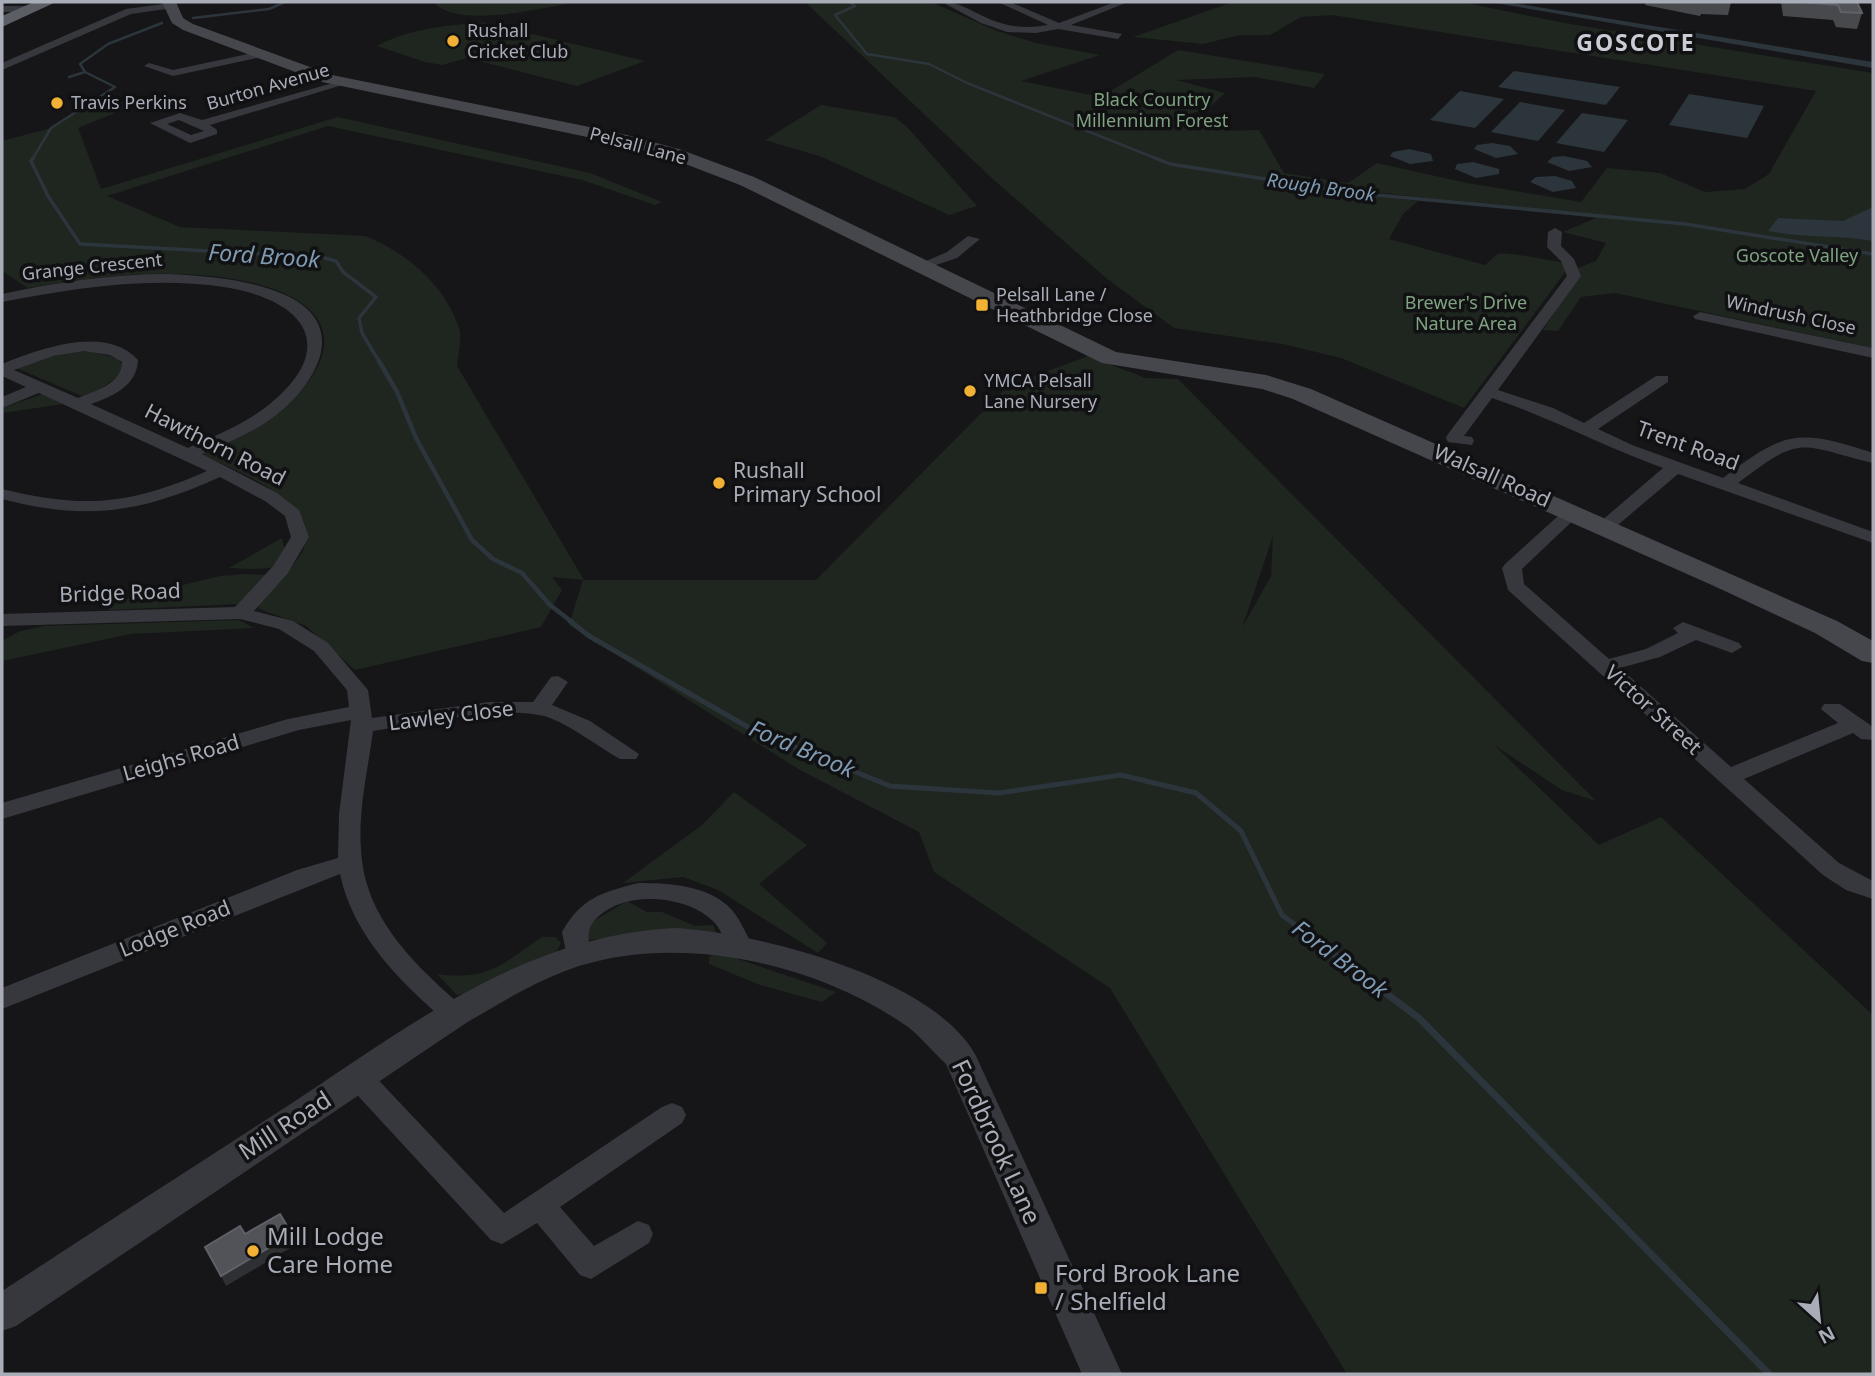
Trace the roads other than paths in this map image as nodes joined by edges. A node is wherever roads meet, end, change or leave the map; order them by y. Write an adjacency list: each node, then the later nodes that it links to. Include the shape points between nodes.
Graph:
1 (48, 2): 7 (highway)
2 (947, 2): 9 (street, via 1004,28)
3 (1005, 2): 9 (street)
4 (1123, 2): 9 (street)
5 (169, 4): 11 (main road, Pelsall Lane, via 177,20 188,27); 13 (street, via 129,12)
6 (2, 9): 7 (street)
7 (32, 9): 8 (highway)
8 (2, 22)
9 (1058, 26): 10 (street)
10 (1118, 36)
11 (262, 54): 12 (street, via 165,76); 14 (main road, Pelsall Lane)
12 (149, 66)
13 (2, 67)
14 (344, 83): 15 (street, Burton Avenue); 18 (main road, Pelsall Lane, via 673,153 747,181)
15 (201, 124)
16 (1555, 232): 27 (street, via 1554,247 1567,259 1574,276)
17 (983, 251): 18 (street, via 969,243)
18 (924, 265): 22 (main road, Pelsall Lane)
19 (2, 284): 20 (street, via 13,288)
20 (9, 296): 34 (street, Grange Crescent, via 93,282 181,278 264,292 290,303 311,320 318,341 314,360 298,384 272,410 243,429)
21 (1700, 316): 23 (street, Windrush Close)
22 (1093, 351): 40 (main road, Walsall Road, via 1143,365 1266,382 1302,394)
23 (1873, 353)
24 (2, 369): 26 (street, Hawthorn Road); 31 (street, Hawthorn Road, via 47,353 86,347 114,351 131,360 130,373 122,382)
25 (1662, 379): 29 (street)
26 (42, 386): 30 (street); 31 (street, Hawthorn Road)
27 (1489, 392): 32 (street, Trent Road); 33 (street, via 1454,438)
28 (1615, 394): 29 (street)
29 (1632, 400): 32 (street)
30 (2, 403)
31 (80, 403): 34 (street, Hawthorn Road)
32 (1585, 429): 36 (street, Trent Road)
33 (1466, 442)
34 (188, 454): 37 (street, Hawthorn Road)
35 (1873, 458): 38 (street, via 1821,441 1797,439 1776,446)
36 (1675, 467): 38 (street, Trent Road); 41 (street)
37 (220, 471): 39 (street, via 170,493 88,507 63,508); 43 (street, Hawthorn Road, via 293,514 300,537 281,573)
38 (1726, 484): 42 (street, Trent Road)
39 (2, 494)
40 (1573, 512): 41 (main road, Walsall Road); 48 (street, Victor Street, via 1512,568 1515,586)
41 (1606, 526): 47 (main road, Walsall Road, via 1826,627)
42 (1873, 538)
43 (240, 613): 44 (street, Bridge Road); 52 (street, Bridge Road, via 303,633 351,680)
44 (11, 620): 45 (street)
45 (2, 635)
46 (1732, 647): 48 (street, via 1686,629 1653,653)
47 (1873, 654)
48 (1605, 666): 54 (street, Victor Street)
49 (558, 682): 50 (street, Lawley Close)
50 (539, 708): 52 (street, Lawley Close); 53 (street, Lawley Close, via 570,720)
51 (1832, 709): 54 (street, via 1862,729)
52 (362, 719): 55 (street, Leighs Road, via 296,724); 56 (street)
53 (627, 755)
54 (1728, 777): 57 (street, Victor Street, via 1831,869)
55 (2, 811)
56 (349, 863): 61 (street, Lodge Road, via 306,876); 62 (street, via 356,892 387,948)
57 (1873, 890)
58 (739, 944): 59 (street, Fordbrook Lane, via 660,941); 60 (street, via 727,918 716,909 699,898 666,888 616,896 592,909 578,920 572,933); 68 (street, Fordbrook Lane, via 867,988 918,1017 959,1056)
59 (617, 946): 60 (street, Mill Road)
60 (577, 955): 62 (street, Mill Road)
61 (2, 999)
62 (454, 1014): 63 (street, Mill Road)
63 (358, 1077): 65 (street, via 502,1231); 67 (street, Mill Road)
64 (672, 1115): 65 (street)
65 (540, 1205): 66 (street, via 591,1265)
66 (638, 1234)
67 (2, 1313)
68 (1102, 1374)

